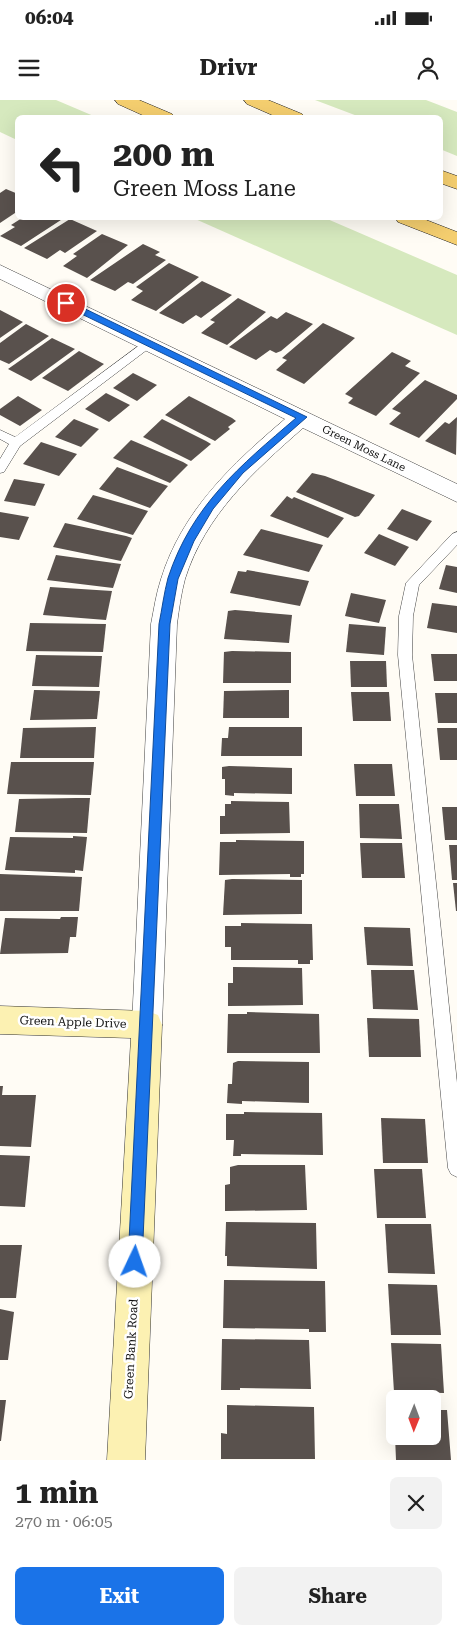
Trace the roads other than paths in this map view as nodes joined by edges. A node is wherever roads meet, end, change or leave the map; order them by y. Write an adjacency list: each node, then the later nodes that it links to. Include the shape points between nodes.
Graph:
1 (124, 100): 3 (main road)
2 (252, 100): 4 (main road)
3 (159, 115)
4 (289, 115)
5 (443, 177): 6 (main road)
6 (457, 183)
7 (411, 220): 8 (main road)
8 (457, 239)
9 (0, 271): 10 (street, Green Moss Lane)
10 (148, 342): 11 (street, Green Moss Lane); 13 (lane)
11 (302, 417): 15 (street, Green Moss Lane); 18 (street, Green Bank Road, via 240,471 209,507 189,540 173,579 164,624)
12 (0, 434): 13 (lane)
13 (16, 443): 14 (lane)
14 (0, 469)
15 (457, 494)
16 (457, 537): 19 (lane, via 413,583 406,616 405,656)
17 (0, 1020): 18 (street, Green Apple Drive)
18 (147, 1024): 20 (street, Green Bank Road)
19 (457, 1168)
20 (126, 1460)

